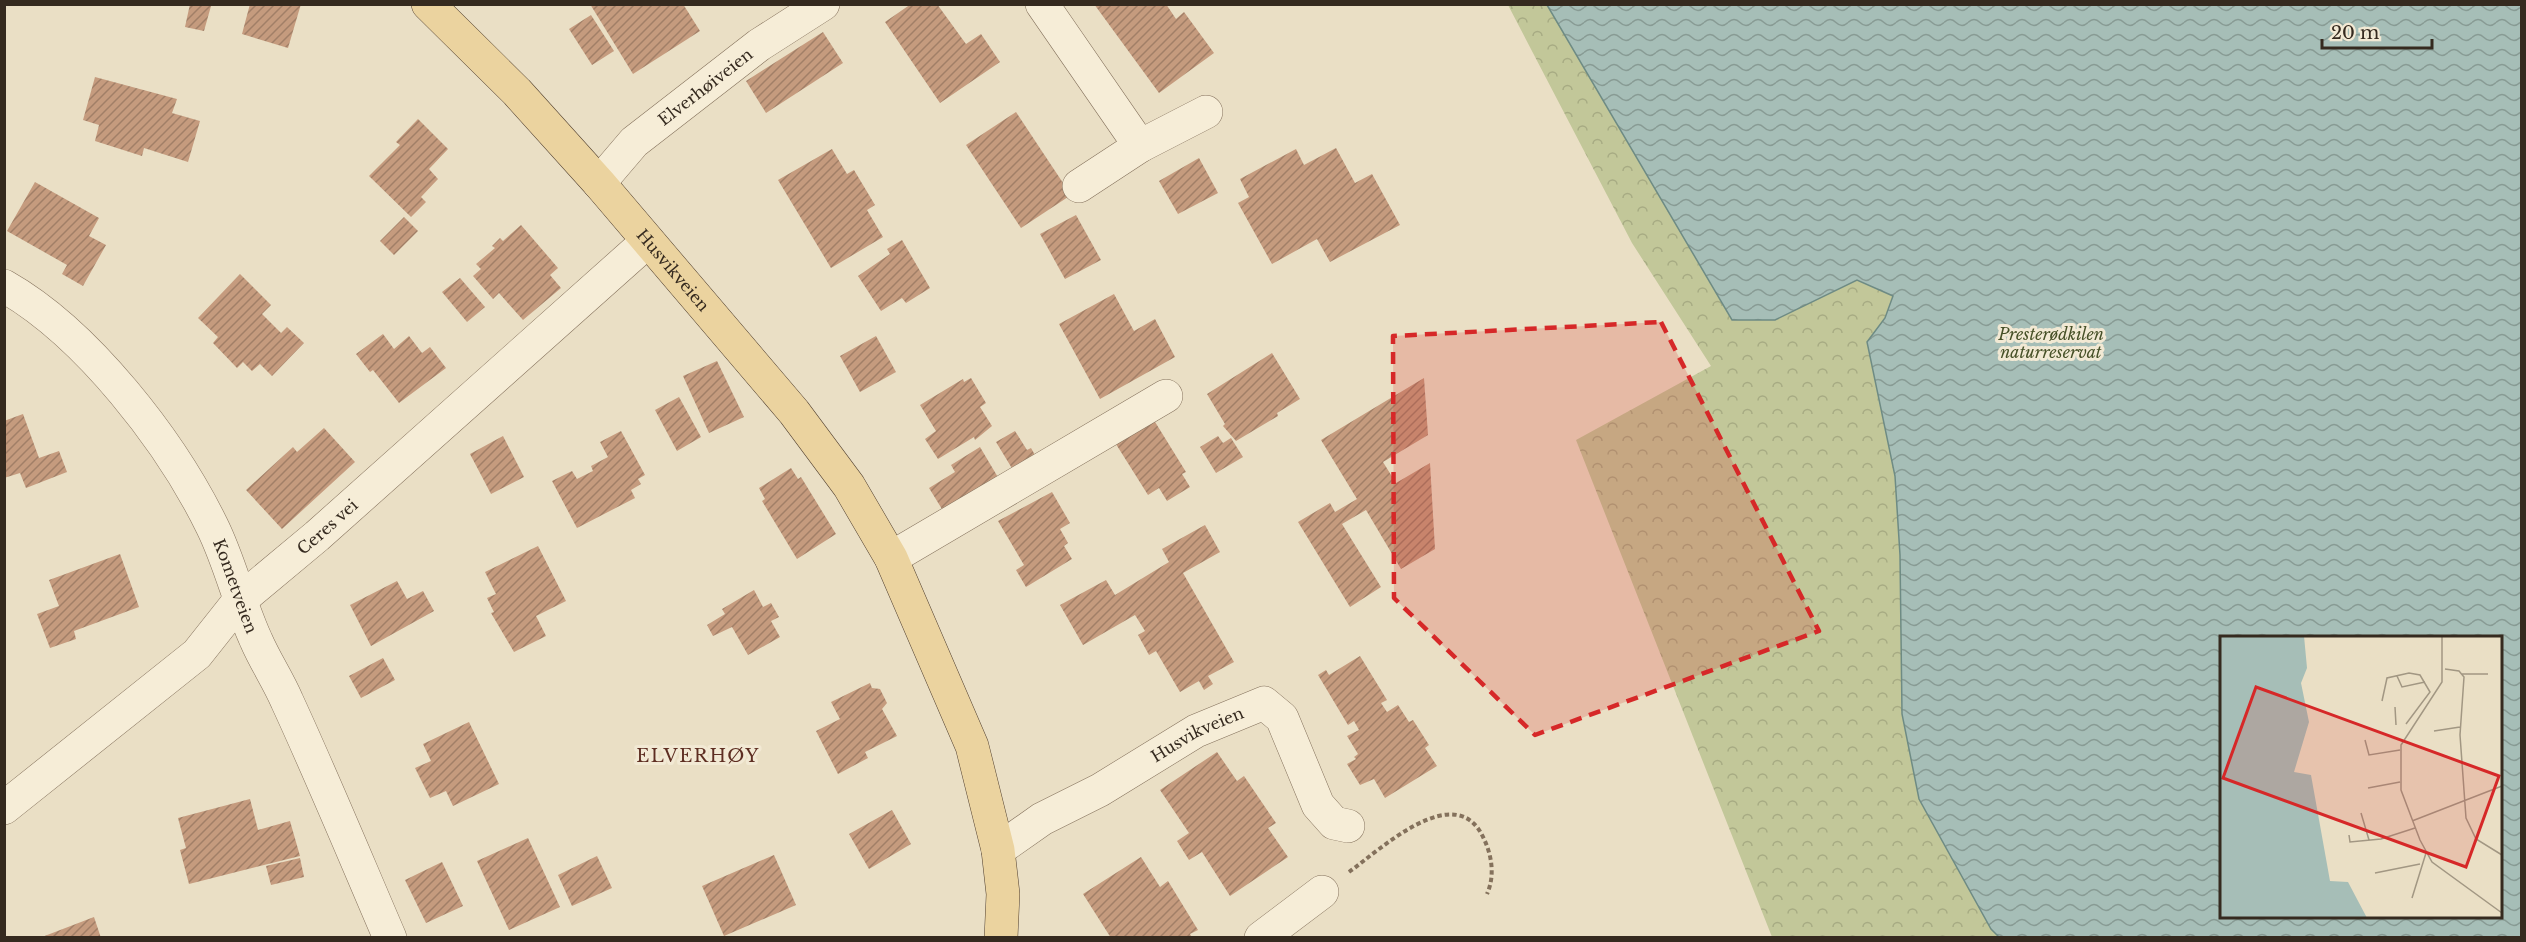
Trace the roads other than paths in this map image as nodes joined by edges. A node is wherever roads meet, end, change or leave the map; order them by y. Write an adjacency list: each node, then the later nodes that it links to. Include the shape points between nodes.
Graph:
1 (428, 4): 6 (main road, Husvikveien, via 517,92)
2 (823, 4): 6 (street, Elverhøiveien, via 759,45 634,142)
3 (1042, 4): 5 (street)
4 (1206, 112): 5 (street)
5 (1140, 146): 7 (street)
6 (598, 183): 8 (main road, Husvikveien)
7 (1079, 186)
8 (645, 239): 11 (main road, Husvikveien, via 794,412 849,486); 12 (street, Ceres vei, via 640,248 317,536)
9 (4, 286): 12 (street, Kometveien, via 91,352 166,448 213,528)
10 (1166, 396): 11 (street)
11 (891, 558): 15 (main road, Husvikveien, via 972,746)
12 (239, 601): 13 (street, Ceres vei, via 197,654); 17 (street, Kometveien, via 286,698)
13 (4, 808)
14 (1347, 826): 15 (street, Husvikveien, via 1334,823 1318,805 1282,718 1264,703 1196,731 1100,790 1042,819)
15 (998, 850): 18 (main road, Husvikveien, via 1003,894)
16 (1322, 892): 19 (street)
17 (390, 938)
18 (1001, 938)
19 (1261, 938)

